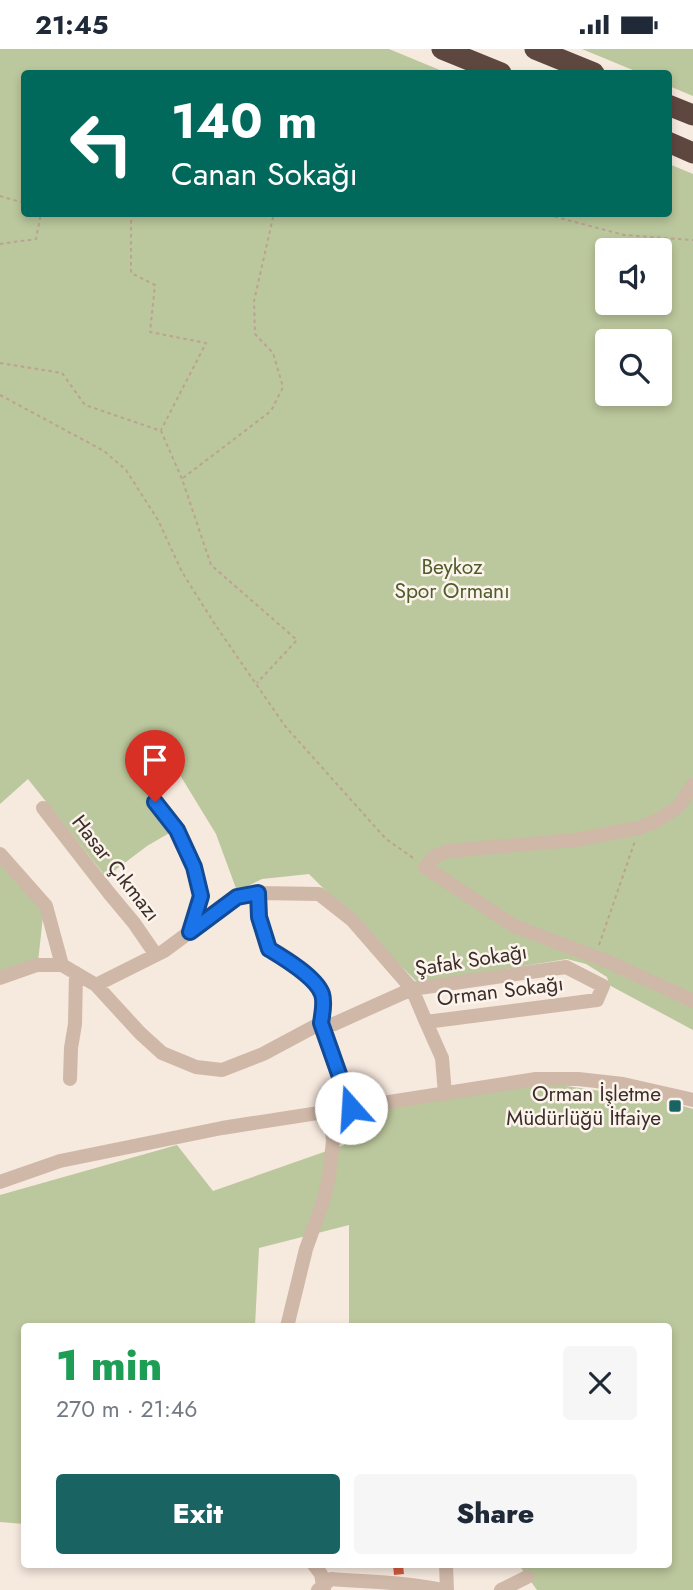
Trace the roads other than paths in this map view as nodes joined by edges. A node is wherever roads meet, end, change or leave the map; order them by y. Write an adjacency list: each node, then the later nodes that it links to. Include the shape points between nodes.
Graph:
1 (442, 49): 3 (highway)
2 (535, 49): 4 (highway)
3 (494, 70)
4 (587, 70)
5 (672, 107): 6 (highway)
6 (693, 115)
7 (672, 144): 8 (highway)
8 (693, 153)
9 (693, 785): 22 (street, via 678,807 639,828 575,840 448,851 425,867 514,926)
10 (155, 802): 14 (street, via 177,830 194,867 201,896)
11 (43, 808): 15 (street, Hasar Çıkmazı)
12 (0, 854): 16 (street, via 46,906)
13 (258, 893): 14 (street, via 237,897); 21 (street, via 319,894 352,920); 24 (street, via 259,917 269,949 309,977 322,994)
14 (190, 932): 15 (street)
15 (156, 955): 20 (street)
16 (62, 965): 18 (street, Şafak Sokağı); 19 (street, via 37,965)
17 (566, 967): 21 (street, Şafak Sokağı); 23 (street, Orman Sokağı, via 603,986 597,1000)
18 (76, 973): 20 (street, Şafak Sokağı); 25 (street)
19 (0, 978)
20 (96, 985): 24 (street, Şafak Sokağı, via 162,1053 196,1067 222,1070)
21 (412, 989): 23 (street); 24 (street, Şafak Sokağı, via 334,1024)
22 (693, 1000)
23 (426, 1022): 26 (street, Orman Sokağı, via 442,1058)
24 (321, 1023): 28 (street)
25 (71, 1079)
26 (445, 1094): 27 (street, via 536,1080 578,1079); 28 (street)
27 (693, 1100)
28 (351, 1108): 29 (street)
29 (330, 1111): 30 (street, via 60,1161); 31 (street, via 329,1176)
30 (0, 1182)
31 (288, 1323)
32 (316, 1568): 35 (street)
33 (446, 1568): 36 (street)
34 (527, 1577): 37 (street)
35 (321, 1589): 36 (street, via 331,1579)
36 (444, 1590)
37 (501, 1590)

